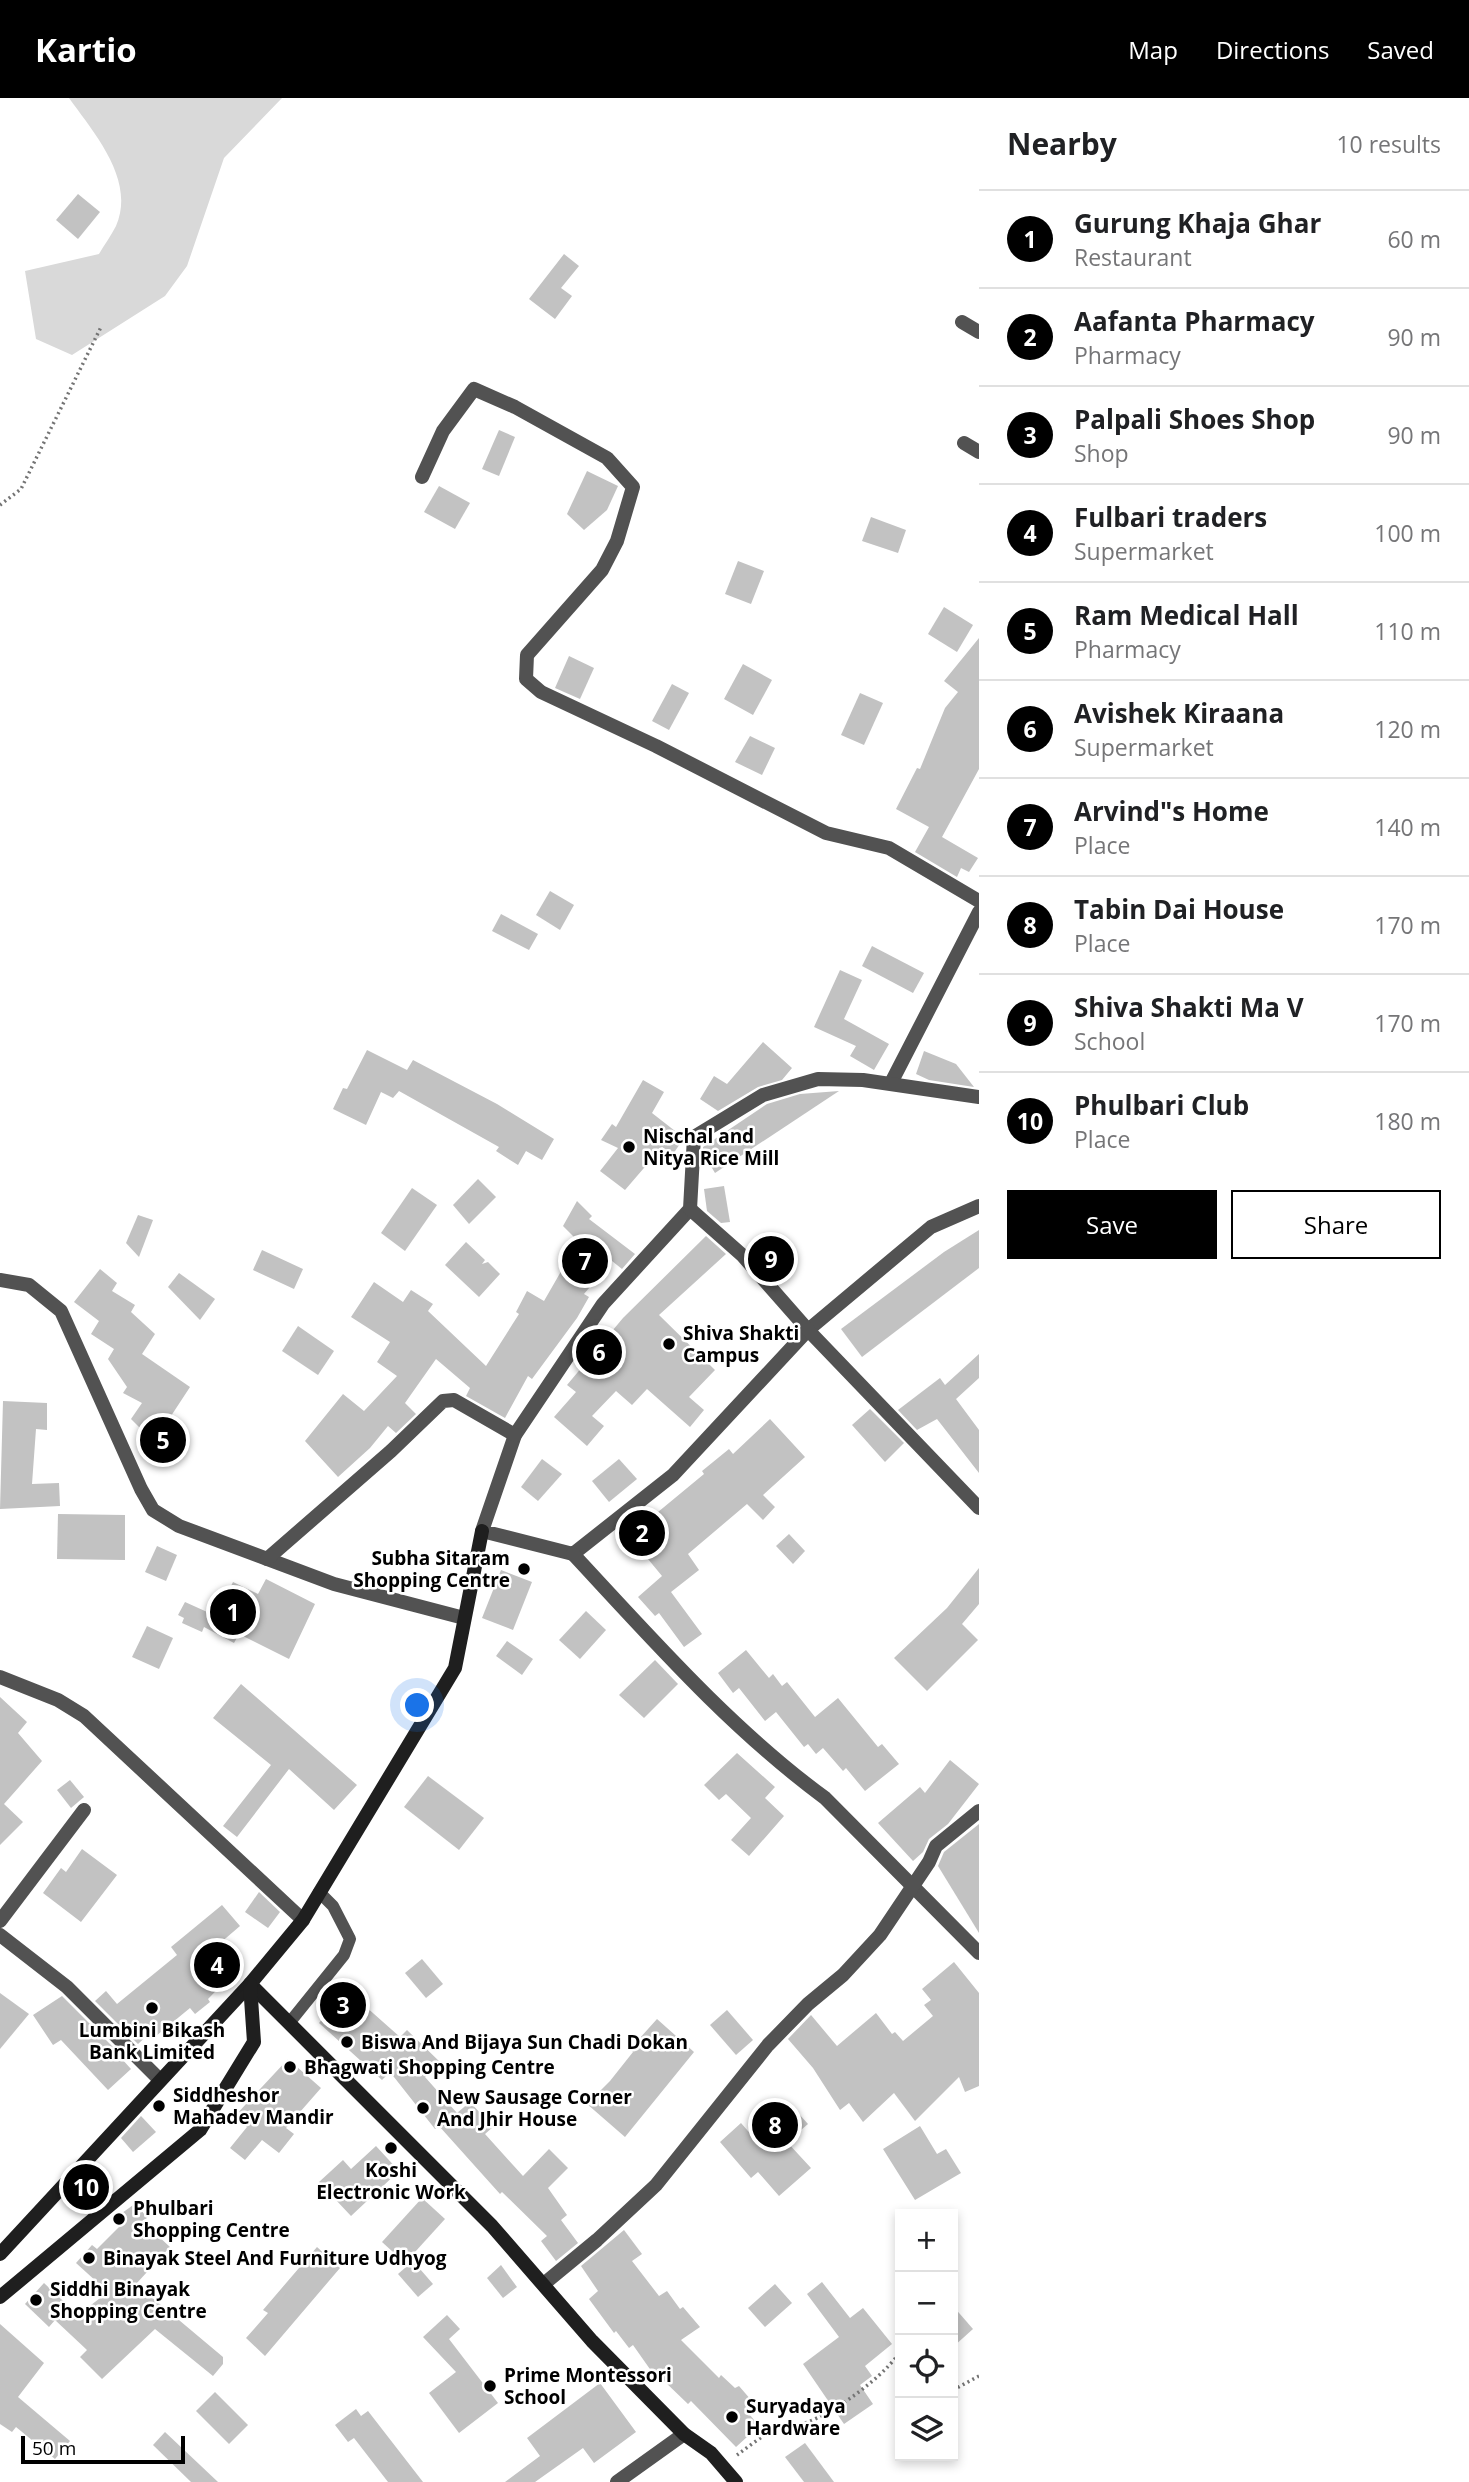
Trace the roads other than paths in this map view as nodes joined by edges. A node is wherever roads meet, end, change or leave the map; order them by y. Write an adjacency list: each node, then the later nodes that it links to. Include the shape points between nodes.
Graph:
1 (962, 322): 2 (street)
2 (979, 332)
3 (964, 443): 4 (street)
4 (979, 452)
5 (422, 477): 6 (street, via 443,431 474,389 607,458 633,487 617,541 603,570 527,655 526,679 541,692 825,833 889,848)
6 (979, 901)
7 (979, 912): 8 (street)
8 (891, 1083): 9 (street); 11 (street, via 818,1079 792,1085 763,1095 694,1137)
9 (979, 1097)
10 (979, 1206): 13 (street, via 931,1227)
11 (690, 1209): 13 (street, via 742,1255); 14 (street, via 603,1304)
12 (0, 1280): 18 (street, via 29,1285 61,1311 153,1510 179,1526)
13 (808, 1330): 15 (street); 17 (street, via 673,1475)
14 (515, 1434): 16 (street); 18 (street, via 454,1400 443,1401)
15 (979, 1508)
16 (482, 1531): 17 (street); 19 (main road)
17 (573, 1554): 23 (street, via 706,1696 825,1798)
18 (267, 1559): 19 (street, via 334,1584)
19 (464, 1618): 24 (main road, via 455,1668)
20 (0, 1677): 25 (street, via 58,1700 84,1716)
21 (84, 1810): 26 (street)
22 (979, 1811): 23 (street, via 936,1846)
23 (912, 1886): 28 (street); 33 (street, via 880,1935 768,2045 656,2185)
24 (319, 1892): 25 (main road); 30 (lane, via 333,1906 350,1940 344,1955)
25 (303, 1920): 29 (main road)
26 (0, 1921)
27 (0, 1935): 31 (street, via 67,1987)
28 (979, 1953)
29 (250, 1984): 30 (main road); 31 (main road); 34 (main road, via 254,2042 201,2130)
30 (290, 2022): 33 (main road)
31 (159, 2079): 32 (main road)
32 (0, 2254)
33 (545, 2283): 35 (main road, via 592,2341)
34 (0, 2297)
35 (684, 2434): 36 (street); 37 (main road, via 710,2453)
36 (618, 2482)
37 (736, 2482)

